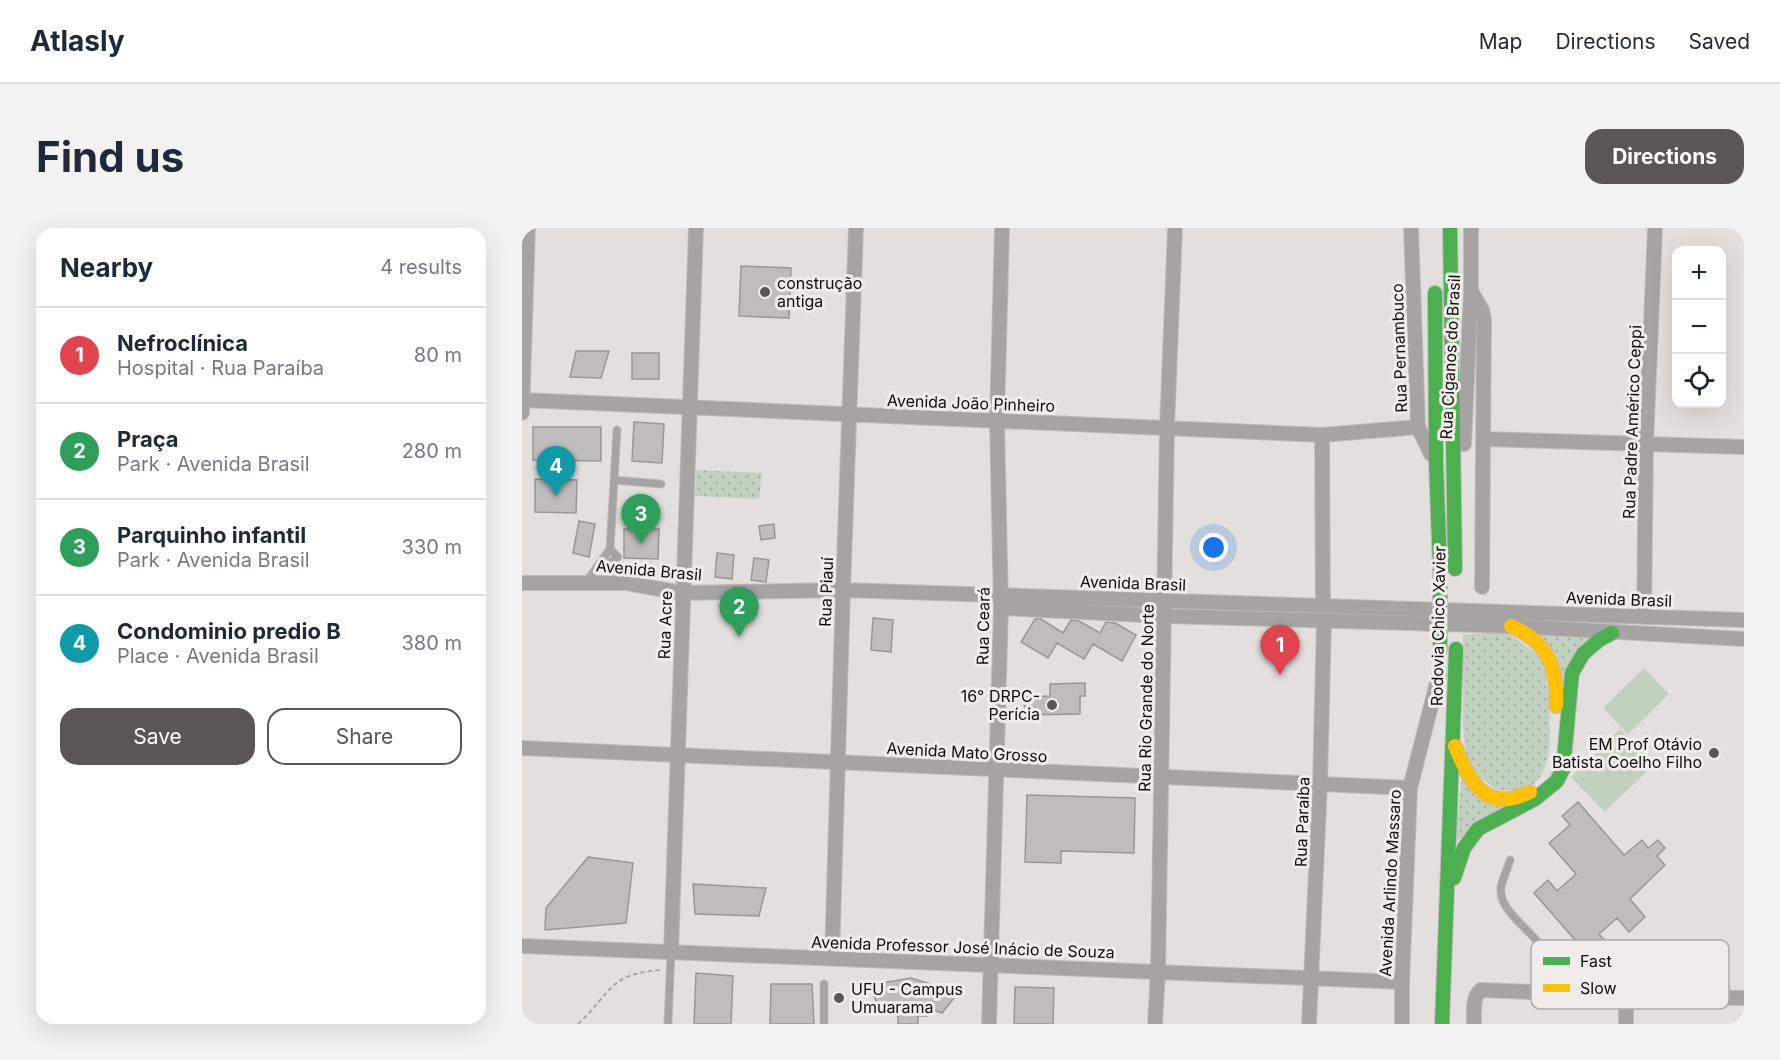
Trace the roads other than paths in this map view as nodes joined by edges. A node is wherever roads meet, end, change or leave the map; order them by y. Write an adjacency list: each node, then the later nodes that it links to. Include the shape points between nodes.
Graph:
1 (528, 228): 12 (street)
2 (696, 228): 13 (street, Rua Acre)
3 (856, 228): 15 (street, Rua Piauí)
4 (1002, 228): 16 (street, Rua Ceará)
5 (1175, 228): 18 (street, Rua Rio Grande do Norte)
6 (1411, 228): 17 (street, Rua Pernambuco)
7 (1450, 228): 27 (highway, Rodovia Chico Xavier)
8 (1471, 228): 11 (street, Rua Ciganos do Brasil)
9 (1656, 228): 22 (street, Rua Padre Américo Ceppi)
10 (1435, 275): 24 (highway, Rodovia Chico Xavier)
11 (1471, 291): 21 (street, via 1484,320); 27 (street, Rua Ciganos do Brasil, via 1464,440)
12 (522, 400): 13 (street, Avenida João Pinheiro); 14 (street)
13 (689, 408): 15 (street, Avenida João Pinheiro); 34 (street, Rua Acre)
14 (522, 412)
15 (849, 414): 16 (street, Avenida João Pinheiro); 33 (street, Rua Piauí)
16 (998, 421): 18 (street, Avenida João Pinheiro); 36 (street, Rua Ceará)
17 (1418, 427): 20 (street, Avenida João Pinheiro); 24 (street, Rua Pernambuco)
18 (1167, 428): 20 (street, Avenida João Pinheiro); 35 (street, Rua Rio Grande do Norte)
19 (617, 430): 25 (lane)
20 (1322, 435): 37 (street)
21 (1483, 440): 22 (street); 32 (street)
22 (1646, 444): 23 (street); 39 (street, Rua Padre Américo Ceppi)
23 (1744, 447)
24 (1436, 463): 45 (highway, Rodovia Chico Xavier, bridge)
25 (614, 480): 26 (lane); 28 (lane)
26 (661, 484)
27 (1455, 487): 47 (highway, Rodovia Chico Xavier)
28 (610, 549): 29 (lane); 31 (lane, via 618,557 609,563)
29 (586, 581): 30 (street, Avenida Brasil); 31 (street, Avenida Brasil)
30 (522, 583)
31 (626, 583): 34 (street, Avenida Brasil)
32 (1482, 587)
33 (843, 590): 34 (street, Avenida Brasil); 36 (street, Avenida Brasil); 50 (street, Rua Piauí)
34 (682, 593): 49 (street, Rua Acre)
35 (1164, 601): 36 (street, Avenida Brasil); 37 (street, Avenida Brasil); 38 (street, Rua Rio Grande do Norte)
36 (1000, 602): 38 (street, Avenida Brasil); 51 (street, Rua Ceará)
37 (1323, 606): 39 (street, Avenida Brasil)
38 (1164, 616): 41 (street, Avenida Brasil); 52 (street, Rua Rio Grande do Norte)
39 (1644, 617): 40 (street, Avenida Brasil)
40 (1744, 620)
41 (1323, 621): 42 (street, Avenida Brasil); 53 (street, Rua Paraíba)
42 (1511, 626): 43 (street, Avenida Brasil); 47 (highway, via 1532,637 1555,674 1554,747 1547,776 1526,795 1510,801 1495,799 1470,780)
43 (1612, 633): 44 (street, Avenida Brasil); 56 (highway, via 1582,654 1572,673 1566,752 1557,781 1534,799 1475,832 1460,857)
44 (1744, 639)
45 (1439, 675): 46 (highway, Rodovia Chico Xavier); 54 (street, Avenida Arlindo Massaro)
46 (1437, 734)
47 (1453, 741): 56 (highway, Rodovia Chico Xavier)
48 (522, 748): 49 (street, Avenida Mato Grosso)
49 (677, 755): 50 (street, Avenida Mato Grosso); 59 (street, Rua Acre)
50 (838, 762): 51 (street, Avenida Mato Grosso); 60 (street, Rua Piauí)
51 (995, 769): 52 (street, Avenida Mato Grosso); 62 (street, Rua Ceará)
52 (1160, 777): 53 (street, Avenida Mato Grosso); 63 (street, Rua Rio Grande do Norte)
53 (1320, 784): 54 (street, Avenida Mato Grosso); 64 (street, Rua Paraíba)
54 (1410, 788): 65 (street, Avenida Arlindo Massaro)
55 (1510, 860): 57 (lane, via 1501,887 1502,898)
56 (1446, 909): 61 (highway, Rodovia Chico Xavier)
57 (1535, 940)
58 (522, 946): 59 (street, Avenida Professor José Inácio de Souza)
59 (671, 952): 60 (street, Avenida Professor José Inácio de Souza); 70 (lane, Rua Acre)
60 (832, 958): 62 (street, Avenida Professor José Inácio de Souza)
61 (1443, 964): 76 (highway, Rodovia Chico Xavier); 77 (highway)
62 (990, 965): 63 (street, Avenida Professor José Inácio de Souza); 72 (street, Rua Ceará)
63 (1158, 971): 64 (street, Avenida Professor José Inácio de Souza); 73 (street, Rua Rio Grande do Norte)
64 (1311, 979): 65 (street, Avenida Professor José Inácio de Souza); 74 (street, Rua Paraíba)
65 (1402, 982): 75 (street, Avenida Arlindo Massaro)
66 (824, 984): 71 (lane)
67 (1531, 991): 78 (street, via 1481,990 1475,1001)
68 (1729, 998): 69 (street)
69 (1744, 998)
70 (668, 1024)
71 (824, 1024)
72 (989, 1024)
73 (1155, 1024)
74 (1309, 1024)
75 (1402, 1024)
76 (1442, 1024)
77 (1452, 1024)
78 (1474, 1024)

